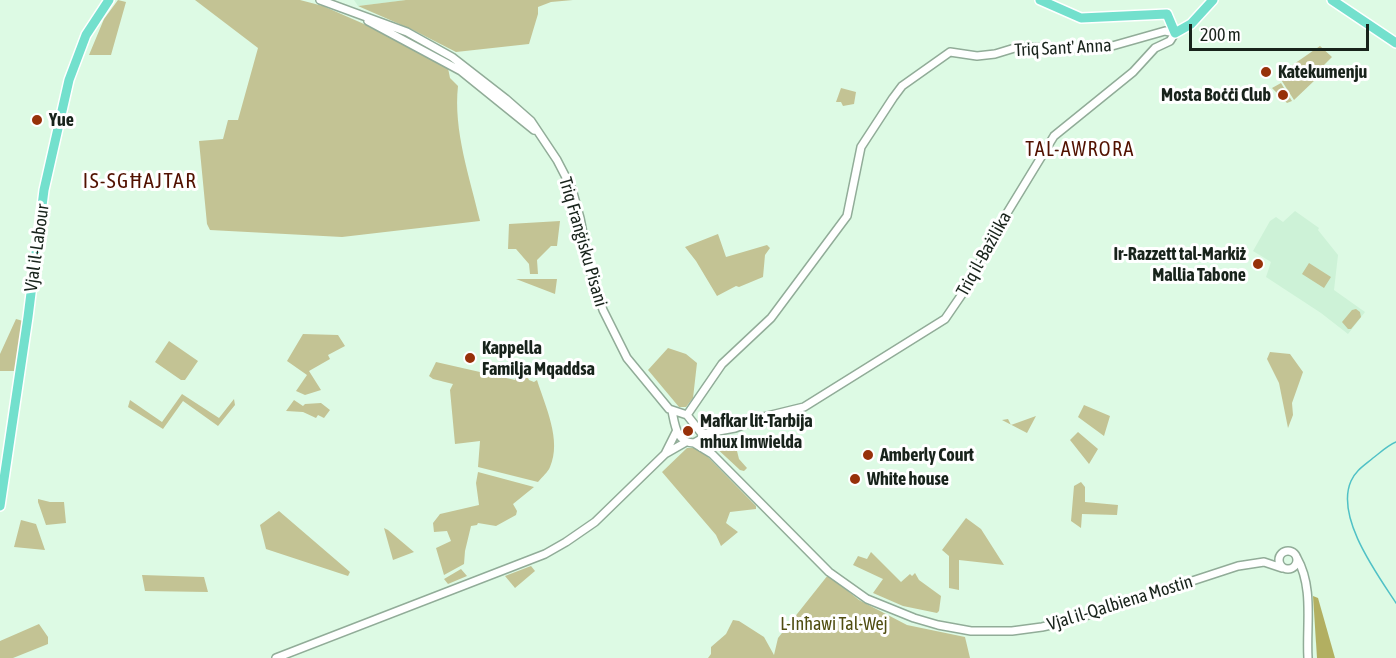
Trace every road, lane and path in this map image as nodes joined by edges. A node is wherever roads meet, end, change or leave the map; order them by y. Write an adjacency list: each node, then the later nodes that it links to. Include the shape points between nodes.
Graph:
1 (109, 0): 17 (main road, Vjal il-Labour, via 86,35 69,80 49,168)
2 (320, 0): 10 (street, Triq Franġisku Pisani, via 344,8 460,71 538,133 572,189 603,310 627,358)
3 (1040, 0): 7 (main road, via 1081,18 1167,14)
4 (1213, 0): 7 (main road, Triq il-Bażilika, via 1191,24)
5 (1332, 0): 8 (main road)
6 (1160, 33): 7 (street, Triq Sant' Anna); 9 (street); 11 (street, Triq Sant' Anna, via 1105,48 1017,47 977,56 950,52 903,86 861,147 847,216 771,318 722,364)
7 (1175, 33): 9 (street, Triq il-Bażilika)
8 (1396, 43)
9 (1164, 44): 13 (street, Triq il-Bażilika, via 1054,136 945,319 804,407)
10 (672, 411): 11 (street, Triq Franġisku Pisani); 12 (street)
11 (685, 415): 12 (street); 13 (street, Vjal il-Qalbiena Mostin)
12 (675, 428): 14 (street, Vjal il-Qalbiena Mostin); 15 (street)
13 (702, 435): 14 (street); 16 (street, Vjal il-Qalbiena Mostin)
14 (690, 443): 15 (street); 16 (street, Vjal il-Qalbiena Mostin)
15 (665, 454): 23 (street, via 595,522 544,554)
16 (712, 454): 20 (street, Vjal il-Qalbiena Mostin, via 830,572 867,599 938,625 971,631 1042,627 1238,566)
17 (0, 506)
18 (1281, 554): 19 (street, via 1290,551); 20 (street, Vjal il-Qalbiena Mostin); 21 (street, via 1278,560)
19 (1297, 558): 21 (street, via 1294,567); 22 (street)
20 (1264, 562): 21 (street, Vjal il-Qalbiena Mostin)
21 (1284, 568): 22 (street, Vjal il-Qalbiena Mostin)
22 (1305, 580): 24 (street)
23 (276, 658)
24 (1308, 658)

